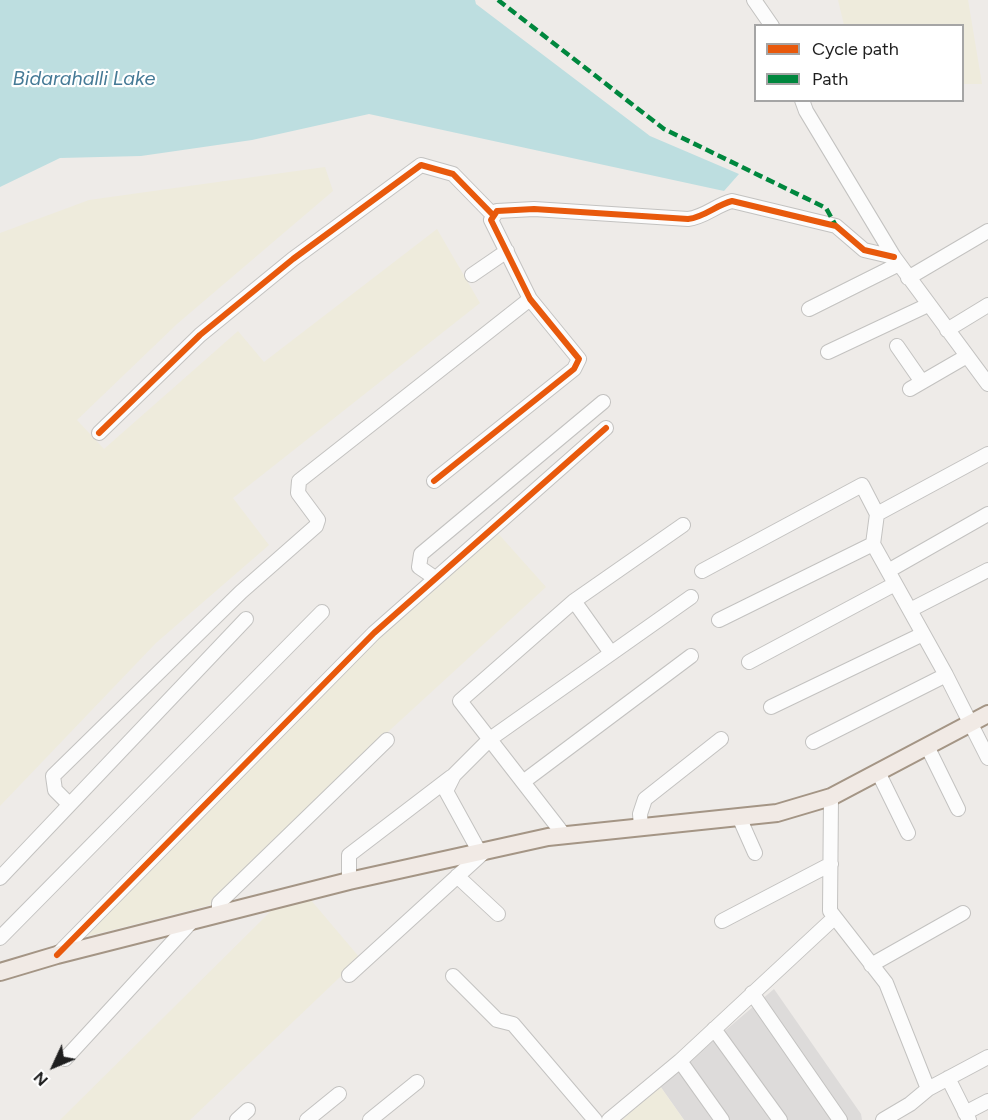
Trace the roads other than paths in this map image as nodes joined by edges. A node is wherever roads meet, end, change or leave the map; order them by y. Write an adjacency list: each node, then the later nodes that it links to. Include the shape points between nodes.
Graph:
1 (754, 0): 2 (street)
2 (771, 24)
3 (803, 102): 7 (street)
4 (493, 215): 6 (street, via 491,220); 7 (street, via 497,211 534,209 687,219 732,201 836,226 864,250); 21 (street, via 453,174 421,165 293,259 200,335)
5 (988, 231): 9 (street)
6 (507, 251): 8 (street); 10 (street)
7 (896, 261): 9 (street); 13 (street)
8 (472, 275)
9 (908, 278): 11 (street)
10 (530, 299): 23 (street, via 579,360 574,369); 57 (street, via 299,481 298,493 315,513 316,526 241,592 53,776 55,790)
11 (928, 305): 14 (street); 16 (street)
12 (988, 305): 14 (street)
13 (809, 309)
14 (947, 330): 17 (street)
15 (897, 346): 17 (street, via 916,385)
16 (828, 352)
17 (967, 356): 18 (street)
18 (985, 374)
19 (603, 402): 31 (street, via 421,554 420,567)
20 (606, 428): 31 (street)
21 (99, 433)
22 (988, 454): 24 (street)
23 (434, 481)
24 (877, 514): 27 (street); 29 (street, via 862,485)
25 (988, 514): 30 (street)
26 (683, 525): 34 (street)
27 (873, 544): 30 (street); 38 (street)
28 (988, 570): 35 (street)
29 (702, 571)
30 (888, 571): 32 (street)
31 (435, 578): 76 (street, via 368,638)
32 (895, 584): 35 (street); 42 (street)
33 (691, 597): 40 (street)
34 (574, 601): 40 (street); 47 (street, via 460,701)
35 (910, 610): 39 (street)
36 (322, 612): 75 (street)
37 (246, 619): 57 (street)
38 (719, 620)
39 (923, 634): 43 (street); 44 (street)
40 (610, 653): 47 (street)
41 (691, 656): 55 (street)
42 (749, 662)
43 (946, 675): 46 (street); 50 (street)
44 (771, 707)
45 (988, 714): 46 (main road)
46 (969, 724): 51 (main road); 52 (street)
47 (490, 739): 54 (street); 55 (street)
48 (721, 739): 60 (street, via 645,799)
49 (387, 740): 70 (street, via 219,903)
50 (813, 742)
51 (927, 746): 53 (main road); 58 (street)
52 (988, 758)
53 (878, 772): 56 (main road); 61 (street)
54 (454, 775): 63 (street, via 446,791); 68 (street, via 349,855)
55 (523, 782): 62 (street)
56 (831, 797): 59 (main road, via 777,813); 65 (street)
57 (69, 804): 67 (street)
58 (958, 809)
59 (739, 817): 60 (main road); 64 (street)
60 (641, 827): 62 (main road)
61 (908, 833)
62 (564, 835): 63 (main road)
63 (483, 850): 66 (street); 68 (main road)
64 (755, 853)
65 (831, 864): 72 (street, via 830,911); 74 (street)
66 (457, 876): 71 (street); 79 (street)
67 (0, 878)
68 (349, 881): 70 (main road)
69 (963, 913): 77 (street)
70 (219, 914): 73 (main road)
71 (498, 914)
72 (834, 918): 77 (street); 81 (street)
73 (192, 921): 76 (main road); 84 (street)
74 (722, 921)
75 (0, 938)
76 (57, 955): 78 (main road)
77 (871, 965): 88 (street, via 886,983)
78 (0, 972)
79 (349, 975)
80 (453, 975): 97 (street, via 497,1020 513,1024)
81 (752, 993): 82 (street); 101 (street)
82 (714, 1029): 85 (street); 100 (street)
83 (988, 1057): 86 (street)
84 (64, 1059)
85 (680, 1061): 98 (street); 99 (street)
86 (948, 1078): 88 (street); 92 (street)
87 (417, 1082): 96 (street)
88 (928, 1089): 93 (street)
89 (339, 1094): 95 (street)
90 (988, 1101): 92 (street)
91 (248, 1110): 94 (street)
92 (967, 1117)
93 (890, 1118)
94 (237, 1120)
95 (309, 1120)
96 (370, 1120)
97 (595, 1120)
98 (609, 1120)
99 (722, 1120)
100 (780, 1120)
101 (840, 1120)

